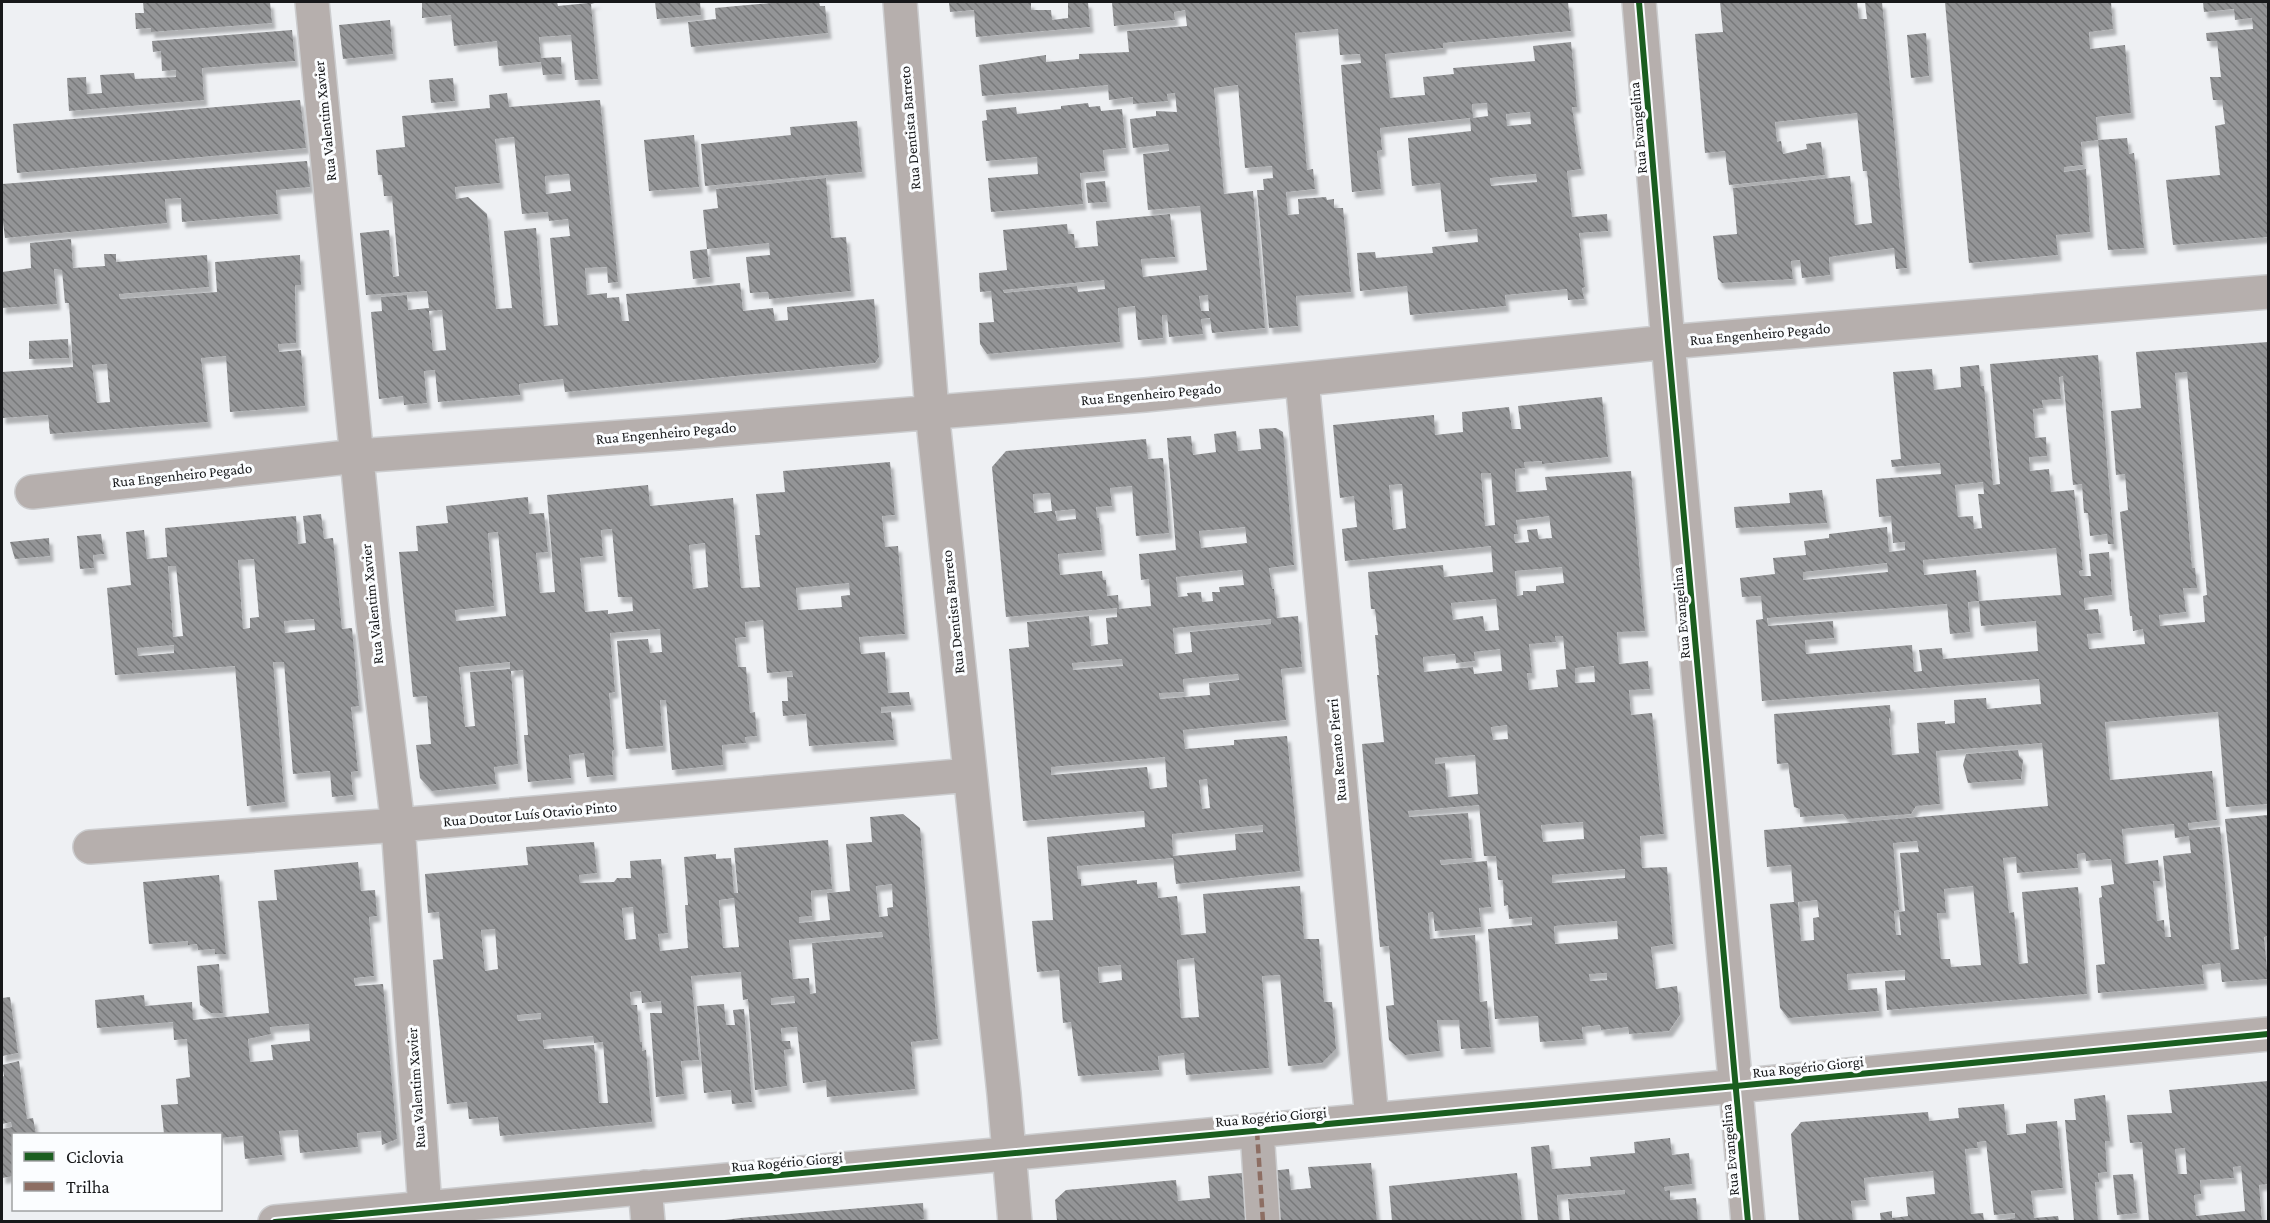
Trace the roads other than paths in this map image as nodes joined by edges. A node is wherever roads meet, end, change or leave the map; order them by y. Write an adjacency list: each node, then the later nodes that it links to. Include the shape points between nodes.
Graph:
1 (312, 2): 8 (street, Rua Valentim Xavier)
2 (900, 2): 7 (street, Rua Dentista Barreto)
3 (1639, 2): 5 (street, Rua Evangelina)
4 (2268, 292): 5 (street, Rua Engenheiro Pegado)
5 (1668, 342): 6 (street, Rua Engenheiro Pegado); 14 (street, Rua Evangelina)
6 (1302, 380): 7 (street, Rua Engenheiro Pegado); 15 (street, Rua Renato Pierri)
7 (932, 411): 8 (street, Rua Engenheiro Pegado); 10 (street, Rua Dentista Barreto)
8 (357, 456): 9 (street, Rua Engenheiro Pegado); 11 (street, Rua Valentim Xavier)
9 (32, 492)
10 (970, 775): 11 (street, Rua Doutor Luís Otavio Pinto); 17 (street, Rua Dentista Barreto)
11 (398, 825): 12 (street, Rua Doutor Luís Otavio Pinto); 19 (street, Rua Valentim Xavier)
12 (90, 848)
13 (2268, 1034): 14 (street, Rua Rogério Giorgi)
14 (1736, 1086): 15 (street, Rua Rogério Giorgi); 24 (street, Rua Evangelina)
15 (1372, 1120): 16 (street, Rua Rogério Giorgi)
16 (1257, 1131): 17 (street, Rua Rogério Giorgi); 23 (street)
17 (1010, 1153): 18 (street, Rua Rogério Giorgi); 22 (street, Rua Dentista Barreto)
18 (645, 1187): 19 (street, Rua Rogério Giorgi); 21 (street)
19 (425, 1208): 20 (street, Rua Rogério Giorgi)
20 (275, 1221)
21 (648, 1221)
22 (1016, 1221)
23 (1263, 1221)
24 (1748, 1221)

